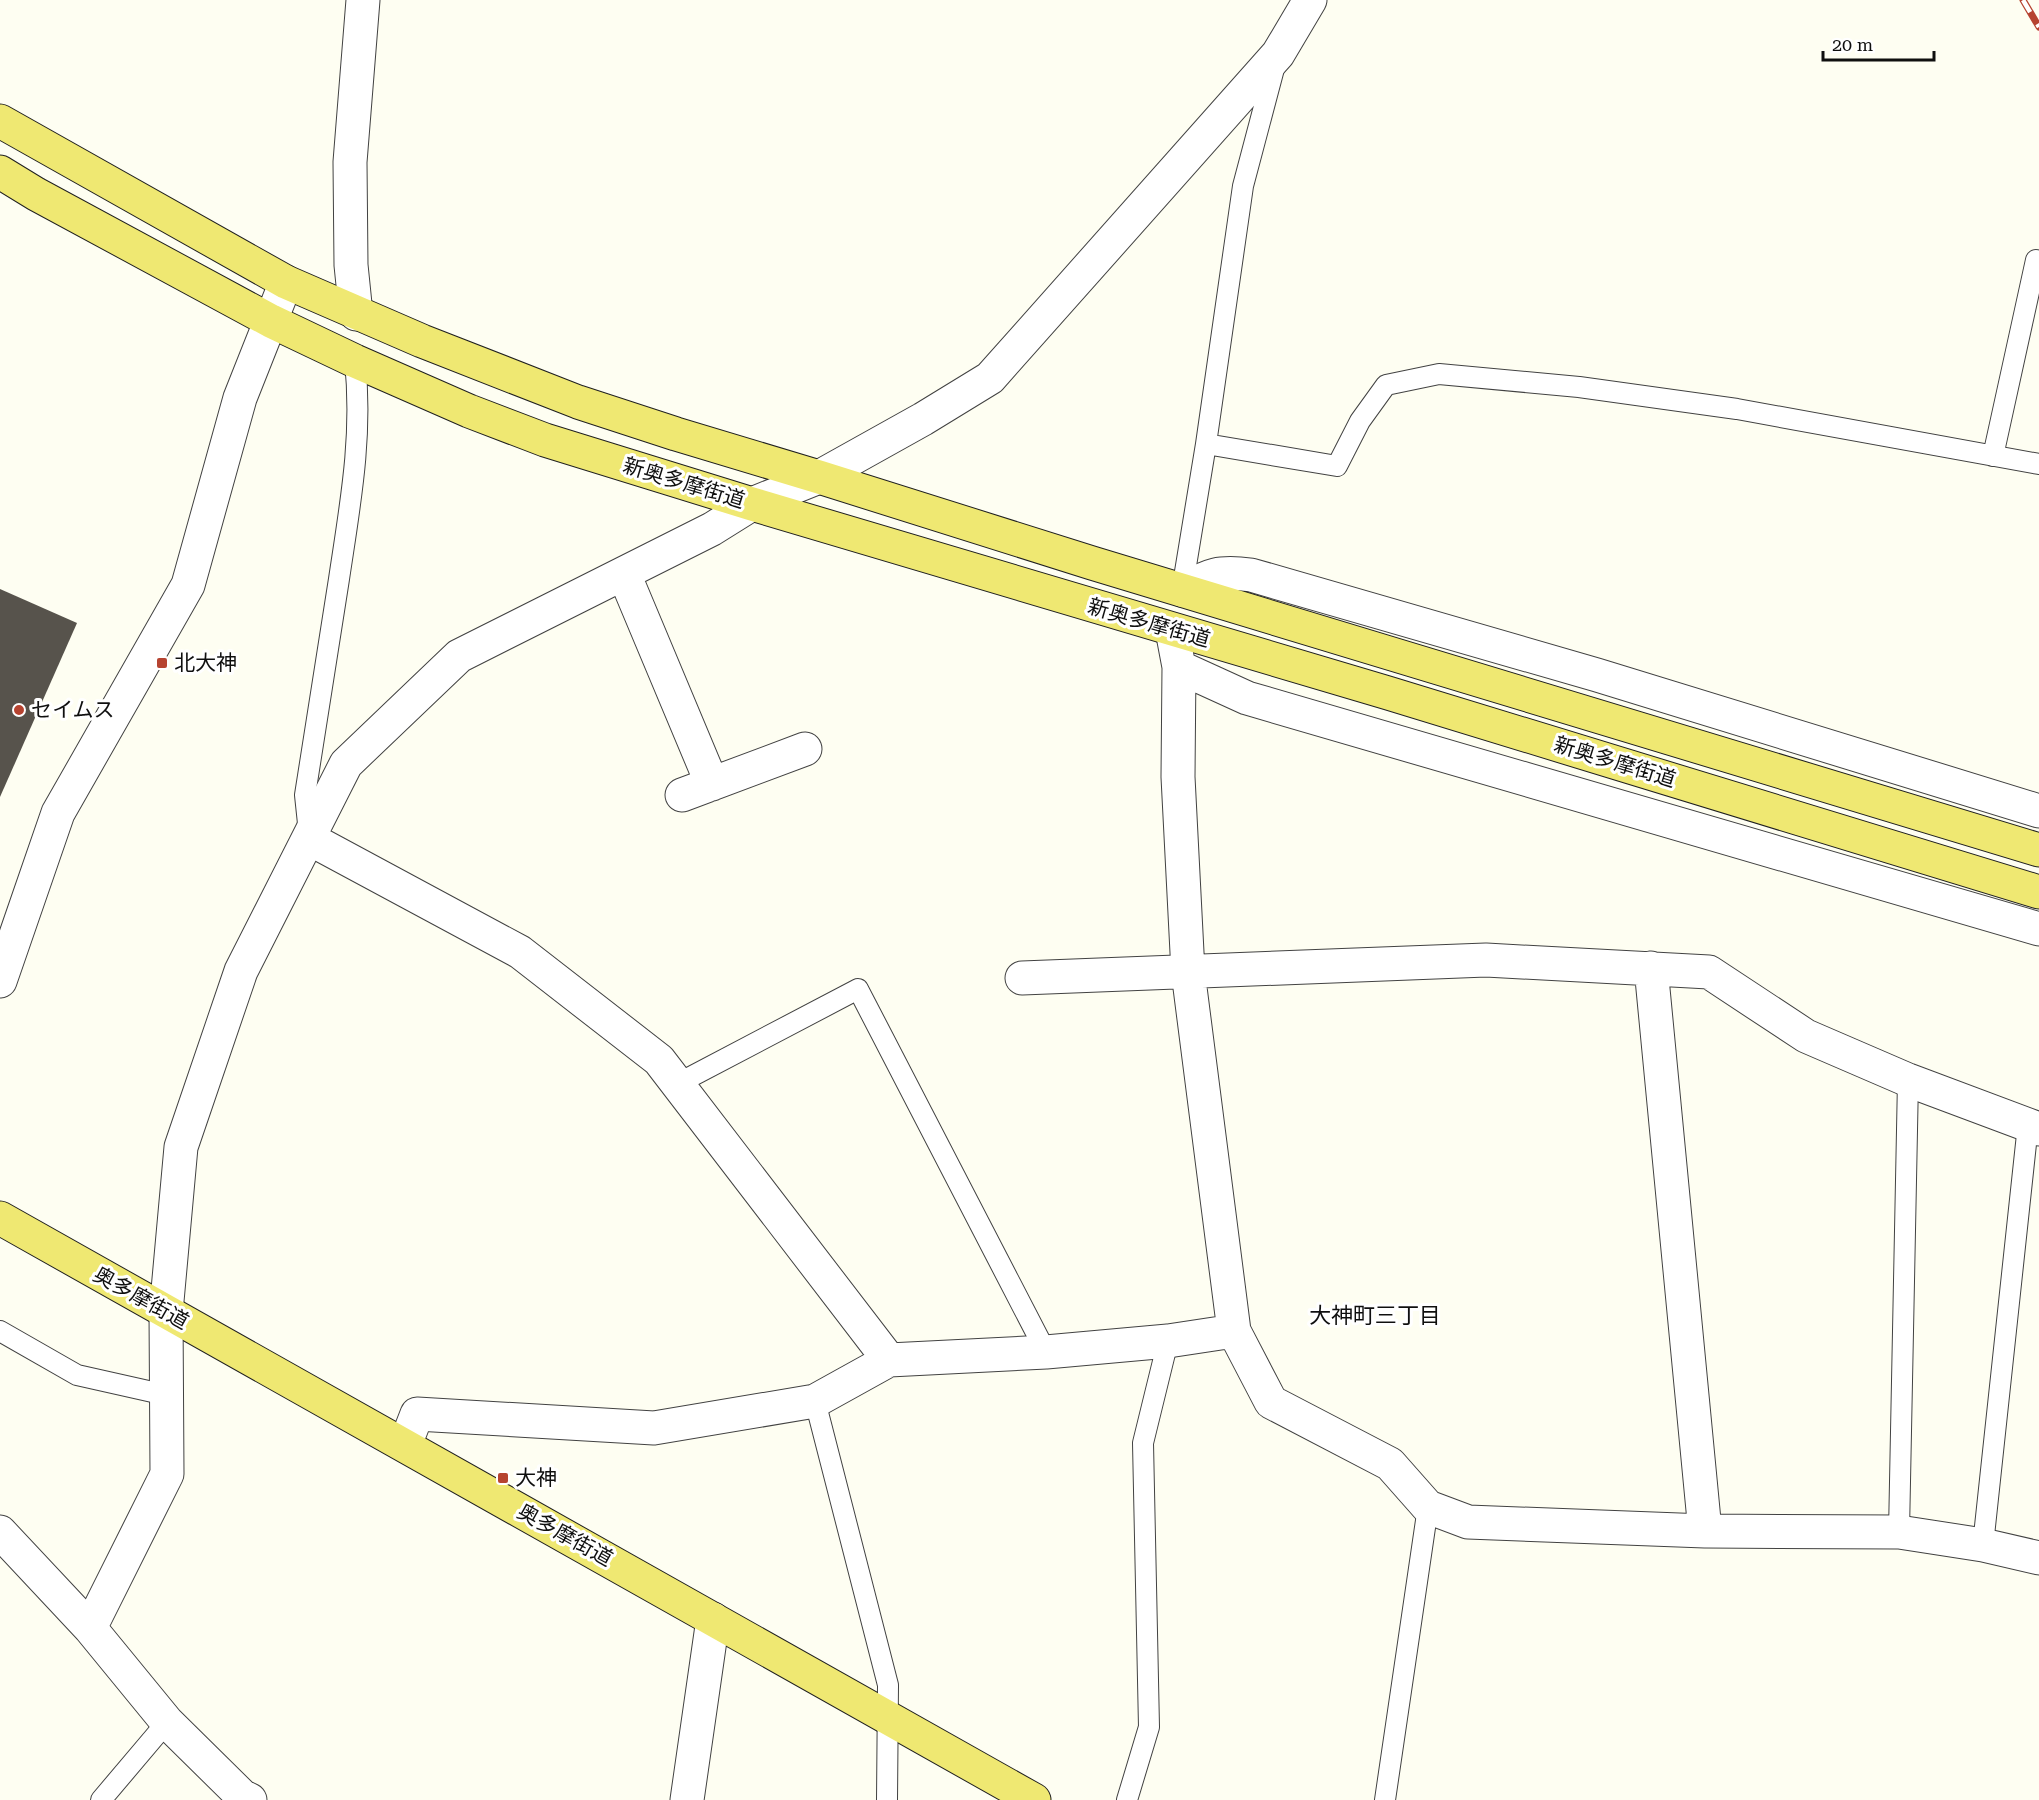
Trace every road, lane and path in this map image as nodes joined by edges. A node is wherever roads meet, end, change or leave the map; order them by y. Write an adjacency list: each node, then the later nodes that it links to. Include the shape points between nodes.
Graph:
1 (363, 0): 8 (street, via 350,162 351,265)
2 (1310, 0): 3 (street)
3 (1278, 54): 11 (lane, via 1243,186); 14 (street, via 990,378)
4 (0, 121): 7 (main road, 新奥多摩街道)
5 (0, 172): 9 (main road, 新奥多摩街道)
6 (2036, 260): 12 (lane)
7 (286, 282): 8 (main road, 新奥多摩街道); 9 (street)
8 (356, 314): 14 (main road, 新奥多摩街道, via 578,402)
9 (271, 321): 10 (main road, 新奥多摩街道); 31 (street, via 240,398 188,585 58,813)
10 (355, 361): 15 (main road, 新奥多摩街道, via 545,440); 24 (lane, via 359,397 357,447 305,795)
11 (1206, 444): 12 (lane, via 1337,466 1360,421 1386,385 1439,374 1579,387 1737,410); 17 (lane)
12 (1993, 456): 13 (lane)
13 (2039, 464)
14 (819, 477): 15 (street); 17 (main road, 新奥多摩街道)
15 (752, 504): 16 (street); 18 (main road, 新奥多摩街道)
16 (624, 574): 21 (street); 24 (street, via 459,656 346,764)
17 (1182, 590): 23 (street, via 1216,574 1251,574); 25 (main road, 新奥多摩街道)
18 (1172, 630): 19 (street); 26 (main road, 新奥多摩街道)
19 (1179, 667): 27 (street, via 1247,698); 29 (street, via 1178,777)
20 (805, 749): 21 (street)
21 (712, 784): 22 (street)
22 (682, 795)
23 (2039, 811)
24 (310, 839): 33 (street, via 520,952 659,1060); 36 (street, via 241,971 181,1146)
25 (2039, 850)
26 (2039, 892)
27 (2039, 929)
28 (1651, 968): 29 (street, via 1485,960); 32 (street, via 1709,972 1806,1036); 46 (street)
29 (1188, 972): 30 (street); 38 (street)
30 (1022, 978)
31 (0, 981)
32 (1908, 1080): 34 (street); 48 (lane)
33 (679, 1083): 40 (lane, via 858,989); 41 (street)
34 (2034, 1127): 49 (lane)
35 (0, 1218): 36 (main road, 奥多摩街道)
36 (166, 1312): 42 (street); 44 (main road, 奥多摩街道)
37 (0, 1331): 42 (lane, via 77,1375)
38 (1234, 1331): 39 (street); 45 (street, via 1271,1402 1390,1464)
39 (1168, 1341): 40 (street); 60 (lane, via 1143,1443 1149,1726)
40 (1046, 1352): 41 (street)
41 (889, 1360): 43 (street)
42 (166, 1395): 52 (street, via 167,1474)
43 (815, 1401): 44 (street, via 654,1428 417,1414); 53 (lane, via 888,1685)
44 (405, 1445): 51 (main road, 奥多摩街道)
45 (1428, 1507): 46 (street, via 1468,1522); 61 (lane)
46 (1706, 1531): 48 (street)
47 (0, 1532): 52 (street)
48 (1899, 1532): 49 (street)
49 (1983, 1545): 50 (street)
50 (2039, 1558)
51 (713, 1619): 53 (main road, 奥多摩街道); 57 (street)
52 (90, 1628): 54 (street)
53 (889, 1717): 58 (lane); 59 (main road, 奥多摩街道)
54 (167, 1722): 55 (lane); 56 (street)
55 (101, 1800)
56 (250, 1800)
57 (687, 1800)
58 (887, 1800)
59 (1035, 1800)
60 (1127, 1800)
61 (1385, 1800)

